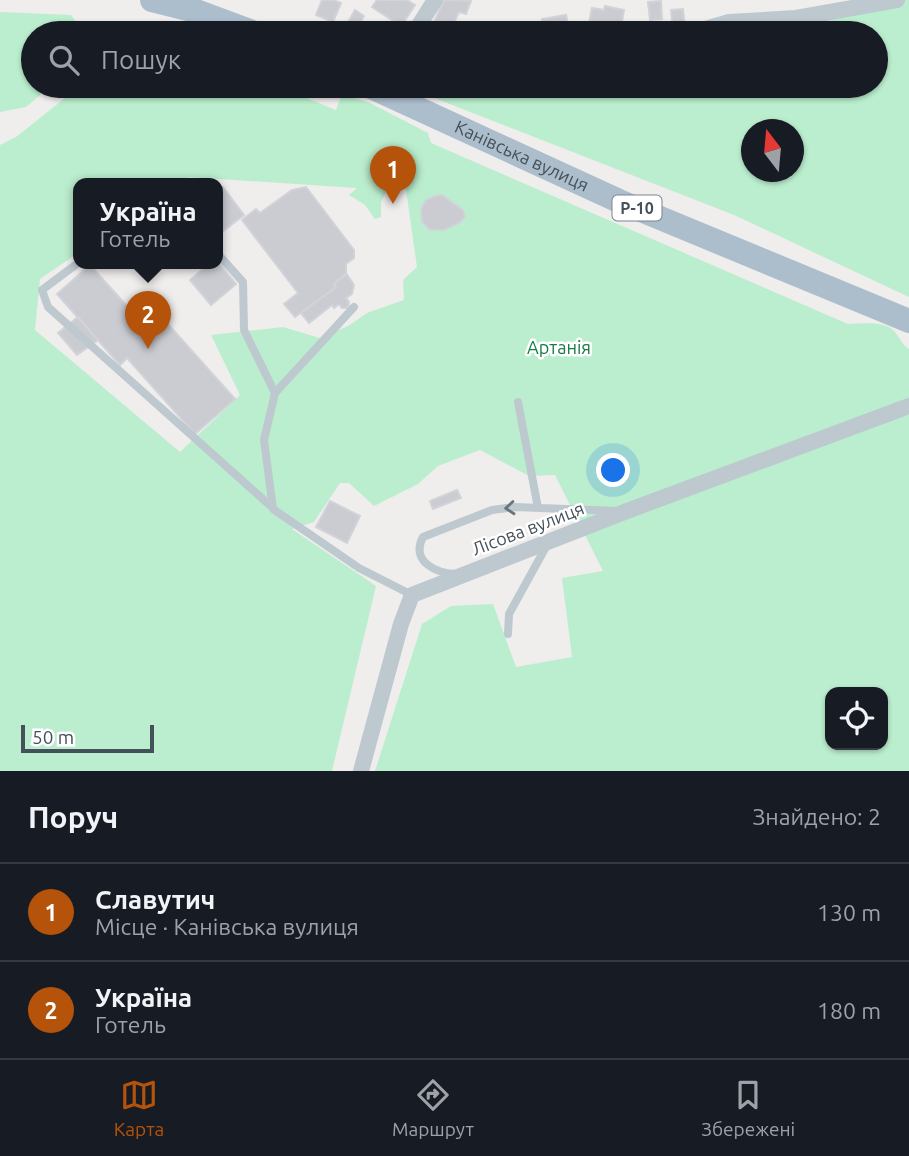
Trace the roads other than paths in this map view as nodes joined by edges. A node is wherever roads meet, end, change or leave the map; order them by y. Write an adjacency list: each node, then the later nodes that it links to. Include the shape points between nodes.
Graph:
1 (152, 0): 4 (main road)
2 (435, 0): 5 (street)
3 (897, 0): 6 (street, via 796,18)
4 (223, 21)
5 (422, 21)
6 (746, 21)
7 (397, 98): 11 (main road, Канівська вулиця / Р-10, via 619,201)
8 (223, 260): 12 (lane, via 243,282 244,330)
9 (73, 267): 16 (lane, via 42,290 48,307)
10 (354, 307): 12 (lane)
11 (909, 321)
12 (275, 393): 16 (lane, via 264,440)
13 (518, 402): 15 (lane)
14 (909, 406): 17 (street, Лісова вулиця)
15 (538, 508): 17 (lane); 19 (lane, one-way to 19, via 492,510 423,537 418,546 424,562 451,574)
16 (273, 509): 20 (lane, via 359,568)
17 (627, 511): 18 (street, Лісова вулиця)
18 (547, 543): 19 (street, Лісова вулиця); 21 (lane, via 509,614)
19 (466, 574): 20 (street, Лісова вулиця)
20 (412, 596): 22 (street)
21 (508, 634)
22 (361, 771)

